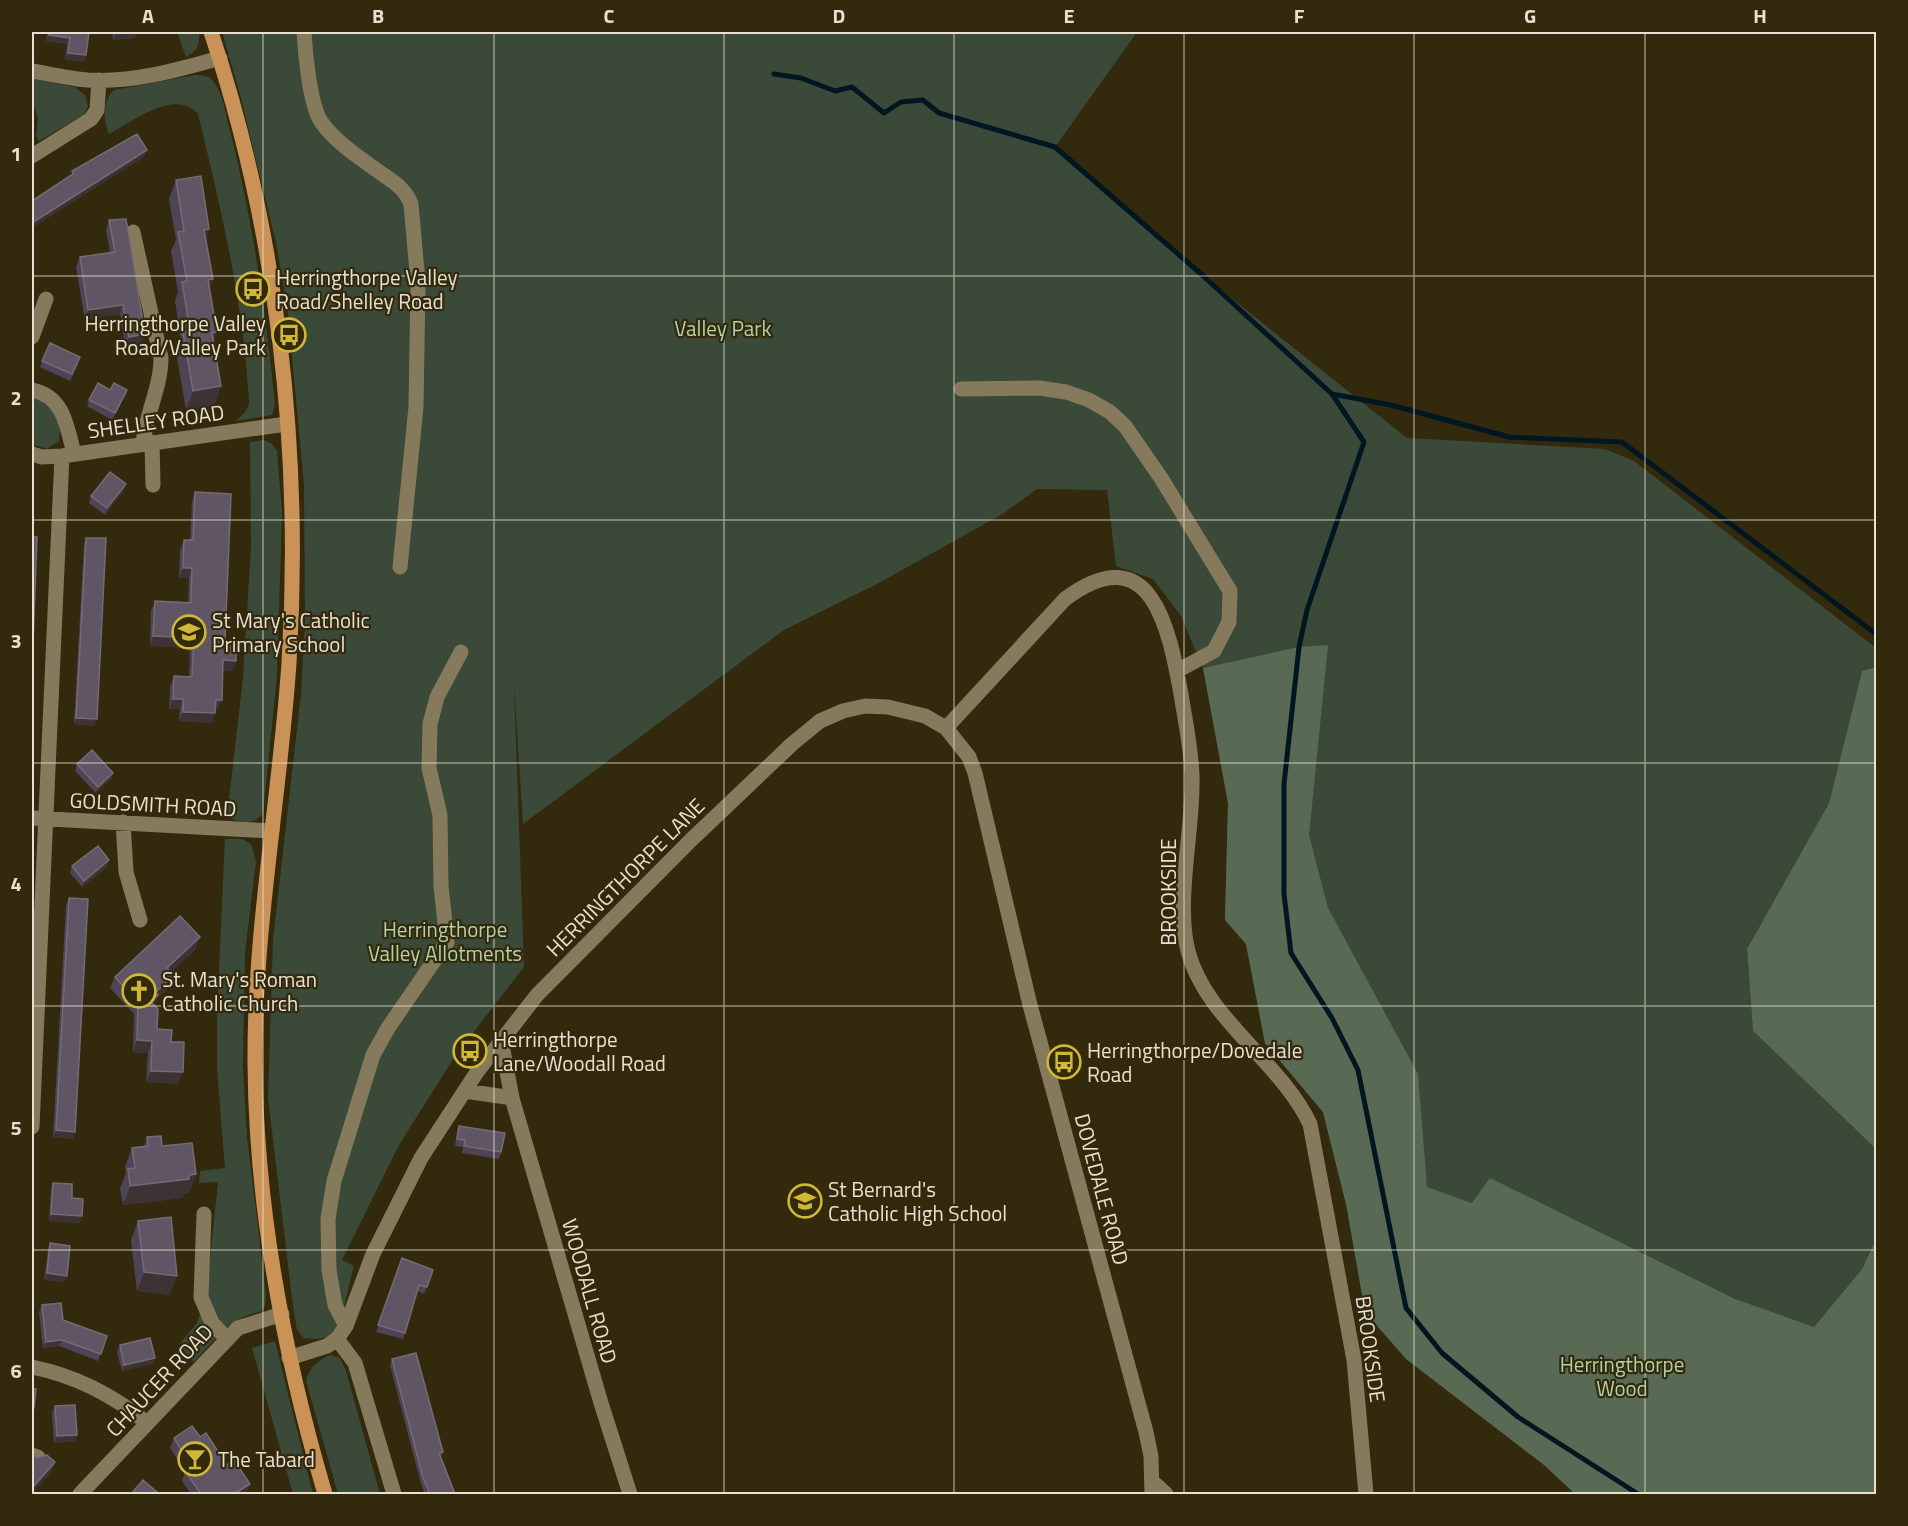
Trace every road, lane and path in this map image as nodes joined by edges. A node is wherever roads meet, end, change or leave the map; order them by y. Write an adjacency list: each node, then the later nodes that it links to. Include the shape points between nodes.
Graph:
1 (211, 32): 3 (main road)
2 (304, 32): 17 (street, via 309,79 320,121 342,145 397,183 411,204 418,283 416,406)
3 (220, 58): 5 (street, via 150,75); 12 (main road, via 246,154 270,270)
4 (32, 71): 5 (street)
5 (99, 80): 6 (street, via 97,110 91,119)
6 (32, 156)
7 (133, 232): 13 (street, via 161,358 161,373 145,427)
8 (46, 299): 9 (street)
9 (32, 337)
10 (961, 389): 19 (street, via 1040,388 1065,392 1089,400 1125,426 1230,591 1228,621 1214,651)
11 (32, 390): 15 (street, via 56,402 65,420)
12 (286, 424): 13 (street, SHELLEY ROAD); 24 (main road, via 291,486 291,601)
13 (147, 442): 15 (street, SHELLEY ROAD); 16 (street)
14 (32, 454): 15 (street, SHELLEY ROAD)
15 (68, 455): 22 (street)
16 (153, 485)
17 (400, 567)
18 (461, 652): 32 (street, via 437,697 430,724 429,768 440,815 447,942 373,1055 329,1203 329,1270 335,1305)
19 (1177, 671): 20 (street, BROOKSIDE, via 1154,598 1142,586 1104,578 1065,599); 44 (street, BROOKSIDE, via 1192,775 1186,877 1188,952 1209,993 1290,1090 1310,1125 1354,1360)
20 (946, 728): 26 (street, HERRINGTHORPE LANE, via 926,716 888,706 865,706 820,721 691,840 537,994); 38 (street, DOVEDALE ROAD, via 959,742 975,773 1030,1005 1146,1432)
21 (32, 818): 22 (street, GOLDSMITH ROAD)
22 (47, 819): 23 (street, GOLDSMITH ROAD); 29 (street)
23 (123, 822): 24 (street, GOLDSMITH ROAD); 25 (street, via 126,872)
24 (272, 831): 31 (main road, via 259,965 255,1067 260,1166)
25 (140, 920)
26 (501, 1040): 27 (street, HERRINGTHORPE LANE); 28 (street, WOODALL ROAD)
27 (465, 1091): 28 (street); 32 (street, HERRINGTHORPE LANE, via 396,1204)
28 (512, 1098): 42 (street, WOODALL ROAD)
29 (32, 1127)
30 (204, 1214): 33 (street, via 201,1297 212,1323)
31 (282, 1314): 33 (street, CHAUCER ROAD, via 245,1324); 35 (main road)
32 (346, 1326): 34 (street, HERRINGTHORPE LANE)
33 (227, 1339): 37 (street, CHAUCER ROAD)
34 (337, 1340): 35 (street); 41 (street, via 355,1363)
35 (289, 1358): 40 (main road)
36 (32, 1367): 37 (street, via 90,1384)
37 (147, 1424): 39 (street, CHAUCER ROAD)
38 (1152, 1488): 43 (street)
39 (80, 1494)
40 (325, 1494)
41 (394, 1494)
42 (630, 1494)
43 (1166, 1494)
44 (1366, 1494)

